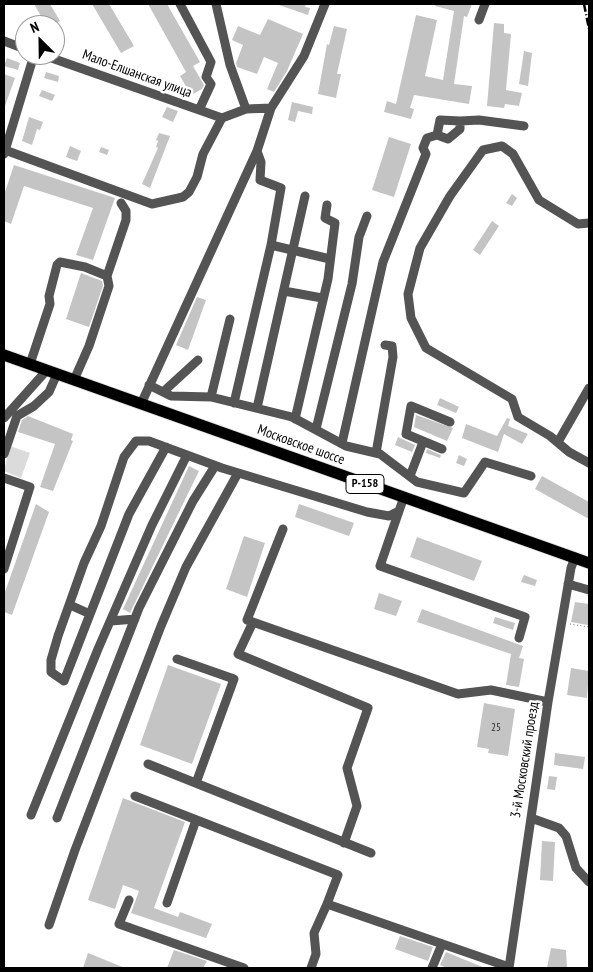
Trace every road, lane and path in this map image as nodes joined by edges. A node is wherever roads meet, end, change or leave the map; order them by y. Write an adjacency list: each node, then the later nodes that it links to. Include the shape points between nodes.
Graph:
1 (180, 4): 10 (street, via 211,62 206,77 211,84)
2 (216, 4): 9 (street, via 230,66)
3 (325, 4): 8 (street, via 304,56)
4 (485, 4): 5 (street)
5 (479, 20)
6 (65, 63): 10 (street, Мало-Елшанская улица)
7 (31, 65): 16 (street)
8 (272, 108): 9 (street); 15 (street)
9 (246, 109): 11 (street)
10 (198, 110): 11 (street, Мало-Елшанская улица)
11 (222, 118): 16 (street, via 203,154 189,192 183,197 152,204)
12 (460, 121): 13 (street); 14 (street, via 440,120); 14 (street, via 460,129 448,139)
13 (524, 126)
14 (437, 135): 48 (street, via 427,138 423,148 426,154 383,262)
15 (257, 151): 22 (street, via 261,162 260,180 280,188); 35 (street)
16 (4, 152)
17 (305, 196): 23 (street)
18 (121, 203): 25 (street, via 126,211 126,220)
19 (327, 205): 24 (street, via 325,218 335,223)
20 (367, 216): 45 (street, via 359,237 352,284)
21 (589, 223): 47 (street, via 578,224 539,200 513,154 502,146 483,150 450,196 420,248 408,294 411,318 426,348 512,399 518,418)
22 (271, 245): 23 (street); 39 (street)
23 (294, 250): 24 (street); 26 (street)
24 (330, 259): 27 (street)
25 (107, 276): 32 (street, via 85,267 60,262 57,265 50,304); 34 (street, via 109,286)
26 (284, 291): 27 (street); 41 (street)
27 (322, 298): 43 (street)
28 (230, 319): 38 (street)
29 (385, 345): 51 (street, via 392,346 393,357)
30 (4, 355): 32 (main road, Московское шоссе / Р-158)
31 (198, 360): 37 (street)
32 (30, 364): 33 (main road, Московское шоссе / Р-158)
33 (52, 372): 34 (main road, Московское шоссе / Р-158); 42 (street); 52 (street, via 49,392 17,416)
34 (74, 380): 40 (main road, Московское шоссе / Р-158)
35 (149, 385): 37 (street); 40 (street)
36 (589, 388): 47 (street)
37 (163, 392): 38 (street, via 171,396)
38 (211, 397): 39 (street)
39 (234, 403): 41 (street)
40 (141, 404): 60 (main road, Московское шоссе / Р-158)
41 (257, 408): 43 (street)
42 (4, 418)
43 (295, 419): 45 (street)
44 (450, 422): 46 (street, via 410,406 406,434)
45 (316, 429): 48 (street)
46 (423, 442): 50 (street); 57 (street)
47 (558, 442): 54 (street)
48 (342, 443): 51 (street)
49 (166, 447): 53 (street); 68 (street, via 149,441 136,441 124,457); 69 (street, via 129,514)
50 (442, 449)
51 (376, 453): 57 (street)
52 (4, 454)
53 (187, 455): 55 (street); 71 (street, via 152,525)
54 (589, 463)
55 (216, 466): 56 (street); 70 (street, via 177,532)
56 (238, 473): 61 (street, via 367,512 389,516); 91 (street, via 186,567 164,618 110,754)
57 (410, 476): 58 (street, via 417,482 464,493 485,462)
58 (531, 476)
59 (4, 478): 65 (street, via 30,487)
60 (404, 497): 61 (street); 63 (main road, Московское шоссе / Р-158)
61 (399, 511): 75 (street, via 380,566 525,617)
62 (283, 529): 72 (street, via 247,620)
63 (575, 557): 64 (main road, Московское шоссе / Р-158); 66 (street, 3-й Московский проезд)
64 (589, 563)
65 (4, 569)
66 (568, 584): 67 (street); 77 (street, 3-й Московский проезд)
67 (589, 590)
68 (70, 605): 69 (street); 69 (street, via 51,660 51,672 64,681)
69 (90, 614)
70 (135, 619): 71 (street); 82 (street)
71 (111, 620): 81 (street)
72 (253, 622): 77 (street, via 458,694 491,690); 85 (street, via 238,654 368,708 347,768 357,806)
73 (568, 624): 74 (path)
74 (589, 627)
75 (519, 638)
76 (177, 660): 79 (street, via 234,679)
77 (548, 702): 83 (street, 3-й Московский проезд)
78 (148, 764): 79 (street)
79 (196, 783): 85 (street)
80 (135, 796): 84 (street)
81 (31, 814)
82 (57, 818)
83 (531, 818): 87 (street, via 559,828 566,836 576,868); 97 (street, 3-й Московский проезд)
84 (196, 820): 89 (street); 90 (street, via 338,875)
85 (344, 843): 86 (street)
86 (371, 853)
87 (589, 882)
88 (129, 900): 94 (street, via 119,924)
89 (167, 903)
90 (327, 904): 92 (street); 95 (street, via 314,933 316,954)
91 (49, 925)
92 (442, 944): 93 (street); 96 (street)
93 (488, 964): 97 (street)
94 (244, 968)
95 (311, 968)
96 (432, 968)
97 (509, 968)

